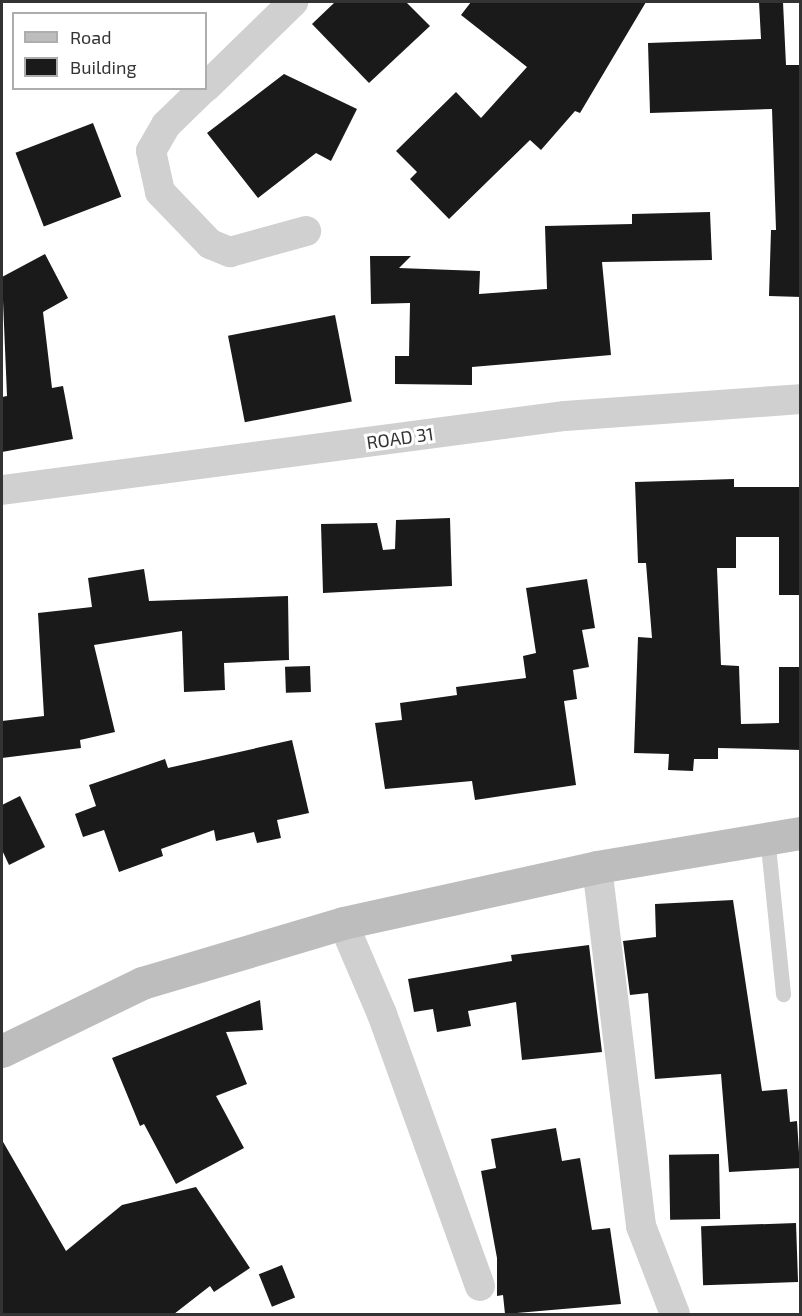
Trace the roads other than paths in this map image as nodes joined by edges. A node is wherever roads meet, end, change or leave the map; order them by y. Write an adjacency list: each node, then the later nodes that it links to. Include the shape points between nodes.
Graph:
1 (293, 2): 2 (street)
2 (207, 86)
3 (203, 90): 4 (street, via 166,125 151,151 160,192 210,244 230,252)
4 (306, 231)
5 (801, 399): 6 (street, ROAD 31, via 565,416)
6 (2, 490)
7 (801, 833): 8 (street)
8 (767, 836): 9 (street); 11 (lane)
9 (597, 867): 10 (street); 14 (street, via 641,1226)
10 (343, 923): 12 (street, via 142,983); 13 (street, via 382,1014)
11 (783, 994)
12 (2, 1051)
13 (480, 1286)
14 (675, 1314)

